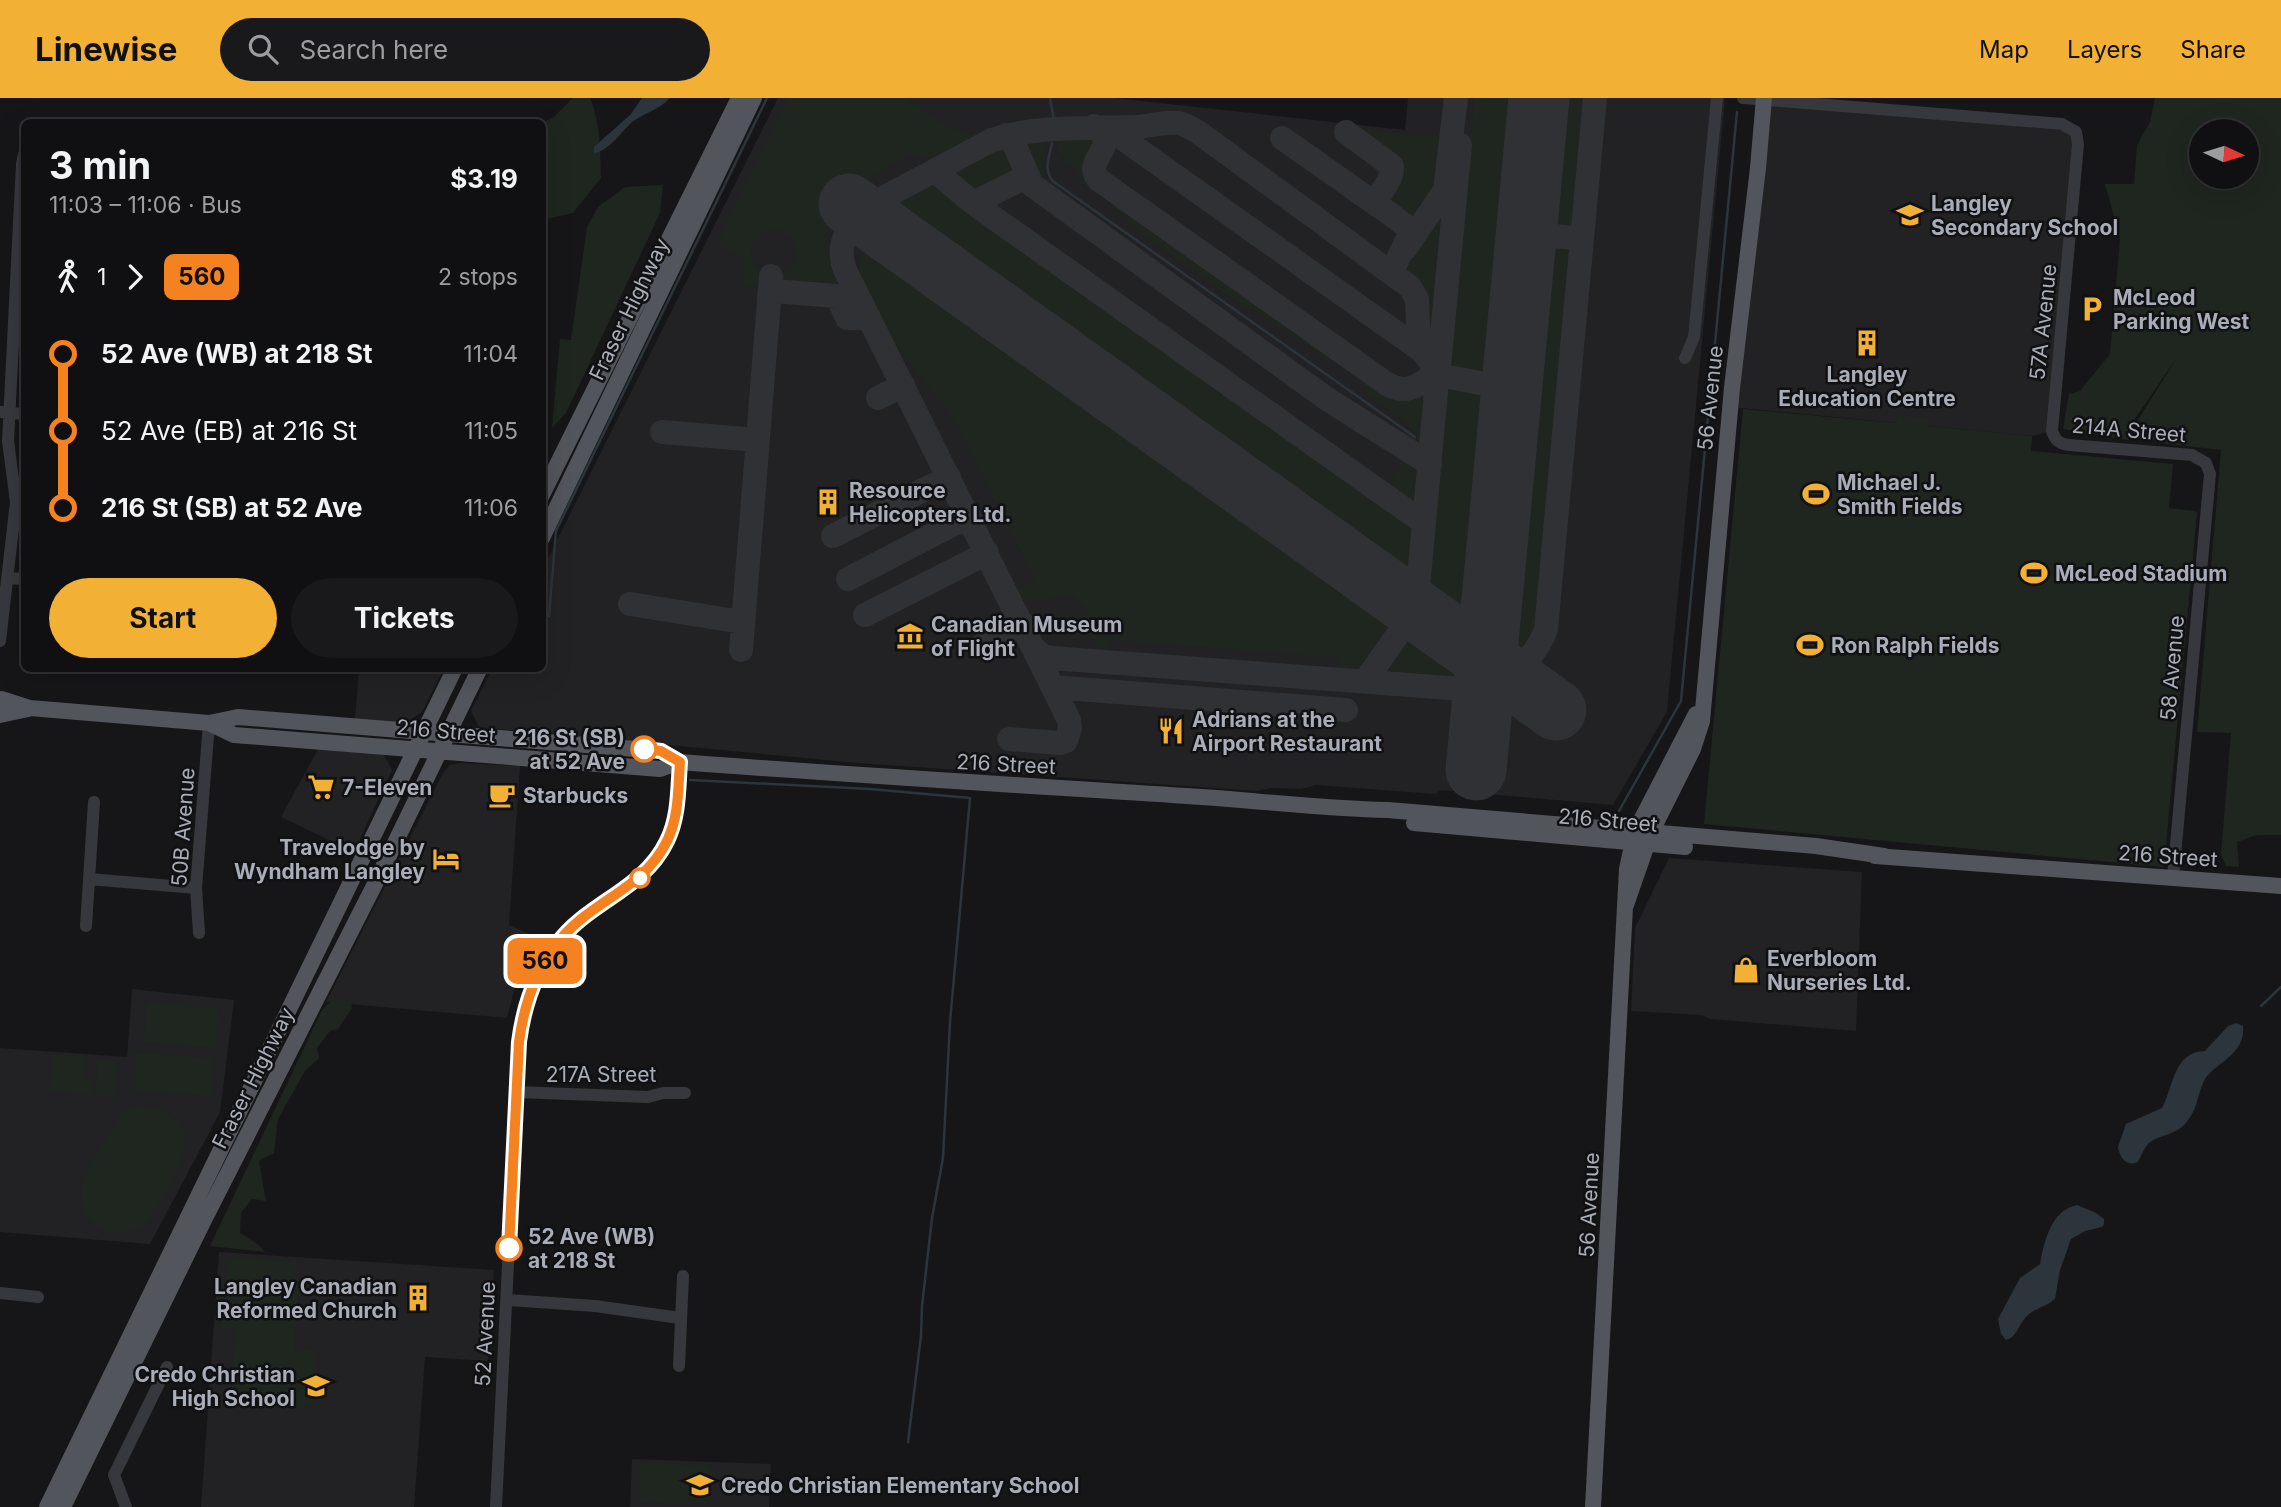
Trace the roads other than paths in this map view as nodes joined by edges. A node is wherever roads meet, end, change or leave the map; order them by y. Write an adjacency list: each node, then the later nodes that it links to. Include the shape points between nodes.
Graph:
1 (739, 98): 11 (main road, Fraser Highway)
2 (754, 98): 12 (main road, Fraser Highway)
3 (1717, 98): 7 (street, via 1694,337)
4 (1743, 98): 5 (street)
5 (1764, 99): 9 (street, 57A Avenue, via 2073,128 2078,144); 18 (main road, 56 Avenue)
6 (21, 278): 8 (street)
7 (1685, 358)
8 (5, 412): 13 (street, via 16,493)
9 (2052, 431): 10 (street, 214A Street, via 2063,444 2192,455)
10 (2206, 463): 31 (street, 58 Avenue, via 2210,474)
11 (546, 487)
12 (546, 530)
13 (9, 578): 14 (street); 15 (street)
14 (21, 579)
15 (0, 641)
16 (453, 672): 21 (main road, Fraser Highway)
17 (478, 672): 22 (main road, Fraser Highway)
18 (1703, 701): 26 (main road, 56 Avenue, via 1693,749); 28 (main road, 56 Avenue)
19 (1, 706): 20 (main road, 216 Street)
20 (209, 723): 21 (main road, 216 Street, via 239,717); 23 (main road, 216 Street, via 234,735); 34 (street, 50B Avenue)
21 (423, 732): 22 (main road, 216 Street); 23 (main road, Fraser Highway)
22 (449, 734): 24 (main road, Fraser Highway); 25 (main road, 216 Street, via 661,751)
23 (415, 750): 24 (main road, 216 Street); 46 (main road, Fraser Highway)
24 (441, 751): 25 (main road, 216 Street, via 660,769); 47 (main road, Fraser Highway)
25 (680, 762): 28 (main road, 216 Street, via 1388,810); 37 (street, 52 Avenue, via 677,816 667,842 643,876 564,935 540,970 522,1016)
26 (1673, 787): 28 (main road, 56 Avenue); 29 (main road, via 1672,821)
27 (94, 802): 32 (street)
28 (1641, 838): 29 (main road, 216 Street); 30 (main road, 216 Street, via 1770,853); 50 (main road, 56 Avenue, via 1626,905)
29 (1707, 838): 30 (main road, 216 Street)
30 (1884, 856): 31 (main road, 216 Street)
31 (2173, 877): 33 (main road, 216 Street)
32 (89, 879): 34 (street); 35 (street)
33 (2281, 886)
34 (196, 888): 36 (street, 50B Avenue)
35 (86, 926)
36 (199, 933)
37 (516, 1092): 38 (street, 217A Street, via 648,1097); 42 (street, 52 Avenue)
38 (685, 1093)
39 (682, 1276): 43 (street)
40 (0, 1293): 41 (street)
41 (38, 1297)
42 (507, 1300): 43 (street); 49 (street, 52 Avenue)
43 (680, 1318): 44 (street)
44 (679, 1366)
45 (167, 1367): 48 (street, via 114,1475)
46 (47, 1507)
47 (63, 1507)
48 (126, 1507)
49 (496, 1507)
50 (1593, 1507)

